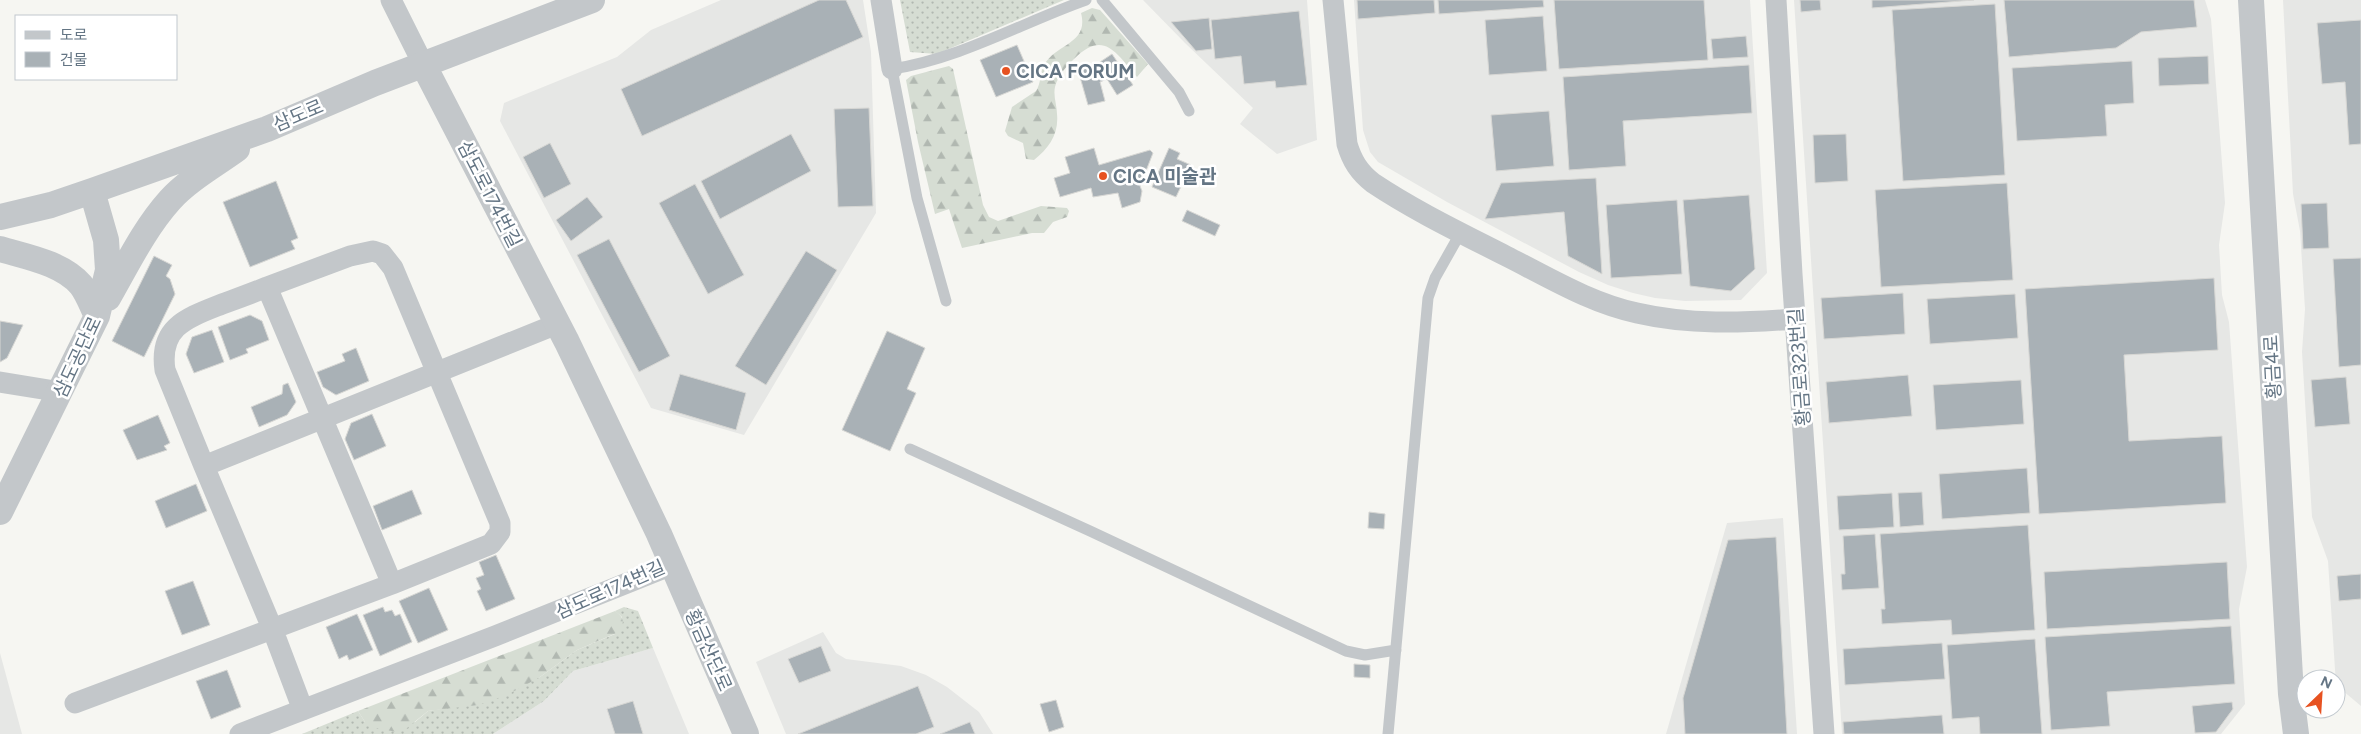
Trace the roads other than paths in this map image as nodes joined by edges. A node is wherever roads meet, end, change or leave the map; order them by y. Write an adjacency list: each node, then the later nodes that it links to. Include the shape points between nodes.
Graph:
1 (391, 0): 9 (street)
2 (592, 0): 9 (street, 삼도로)
3 (881, 0): 10 (street)
4 (1086, 0): 10 (lane, via 938,60)
5 (1102, 0): 11 (lane, via 1179,92)
6 (1333, 0): 15 (street, via 1343,122 1351,158 1373,183)
7 (1776, 0): 20 (street, 황금로323번길)
8 (2251, 0): 39 (street, 황금4로, via 2291,694)
9 (423, 64): 12 (street, 삼도로); 21 (street, 삼도로174번길)
10 (892, 69): 18 (lane, via 917,198)
11 (1189, 111)
12 (267, 128): 13 (street, 삼도로); 19 (street, via 171,199 141,241)
13 (92, 191): 14 (street, 삼도로); 19 (street, 삼도공단로, via 106,240 108,270)
14 (0, 217)
15 (1461, 232): 20 (street, via 1574,291 1617,308 1699,322); 32 (lane, via 1435,278 1428,298)
16 (0, 248): 19 (street, via 49,264 72,276 88,296)
17 (267, 287): 22 (street, via 350,256 373,252 382,254 393,268); 25 (street); 27 (street, via 188,318 172,332 166,344 163,356 165,370)
18 (946, 301)
19 (97, 316): 24 (street, 삼도공단로)
20 (1795, 319): 38 (street, 황금로323번길)
21 (558, 324): 22 (street); 29 (street, 삼도로174번길)
22 (436, 374): 25 (street); 30 (street, via 500,523 500,532 490,544)
23 (0, 382): 24 (street)
24 (61, 392): 28 (street, 삼도공단로)
25 (323, 418): 27 (street); 30 (street)
26 (910, 450): 32 (lane, via 1346,651 1365,655)
27 (204, 466): 31 (street)
28 (0, 512)
29 (672, 565): 34 (street, 삼도로174번길); 36 (street, 황금산단로)
30 (392, 584): 31 (street)
31 (272, 628): 33 (street); 34 (street)
32 (1396, 650): 37 (lane)
33 (75, 703)
34 (303, 710): 35 (street, 삼도로174번길)
35 (240, 734)
36 (746, 734)
37 (1388, 734)
38 (1824, 734)
39 (2296, 734)

